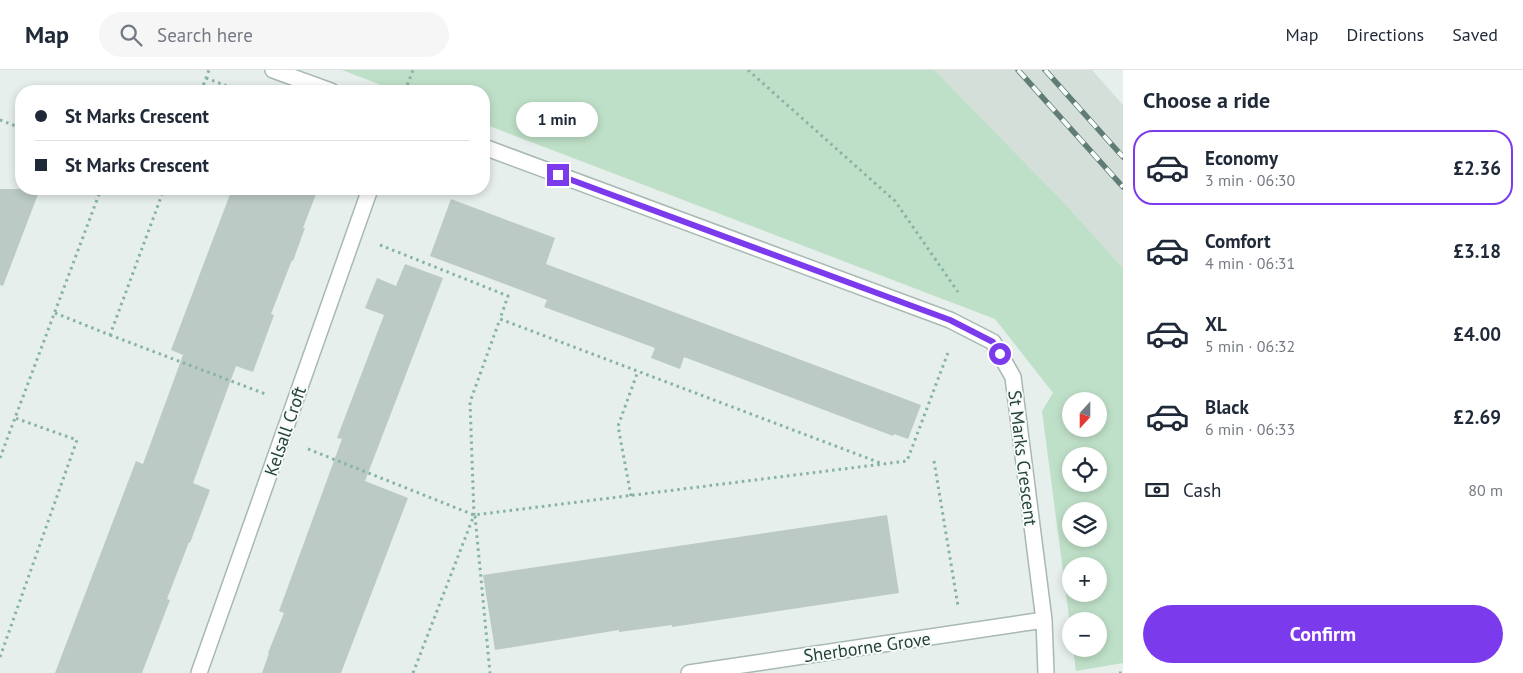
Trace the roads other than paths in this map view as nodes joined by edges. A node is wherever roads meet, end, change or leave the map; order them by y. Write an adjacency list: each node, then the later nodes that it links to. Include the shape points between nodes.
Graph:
1 (273, 70): 2 (street)
2 (314, 85)
3 (490, 149): 5 (street, St Marks Crescent, via 959,324 993,342 1012,377)
4 (368, 195): 6 (street, Kelsall Croft)
5 (1044, 620): 7 (street, Sherborne Grove); 8 (street, St Marks Crescent)
6 (199, 673)
7 (689, 673)
8 (1046, 673)

